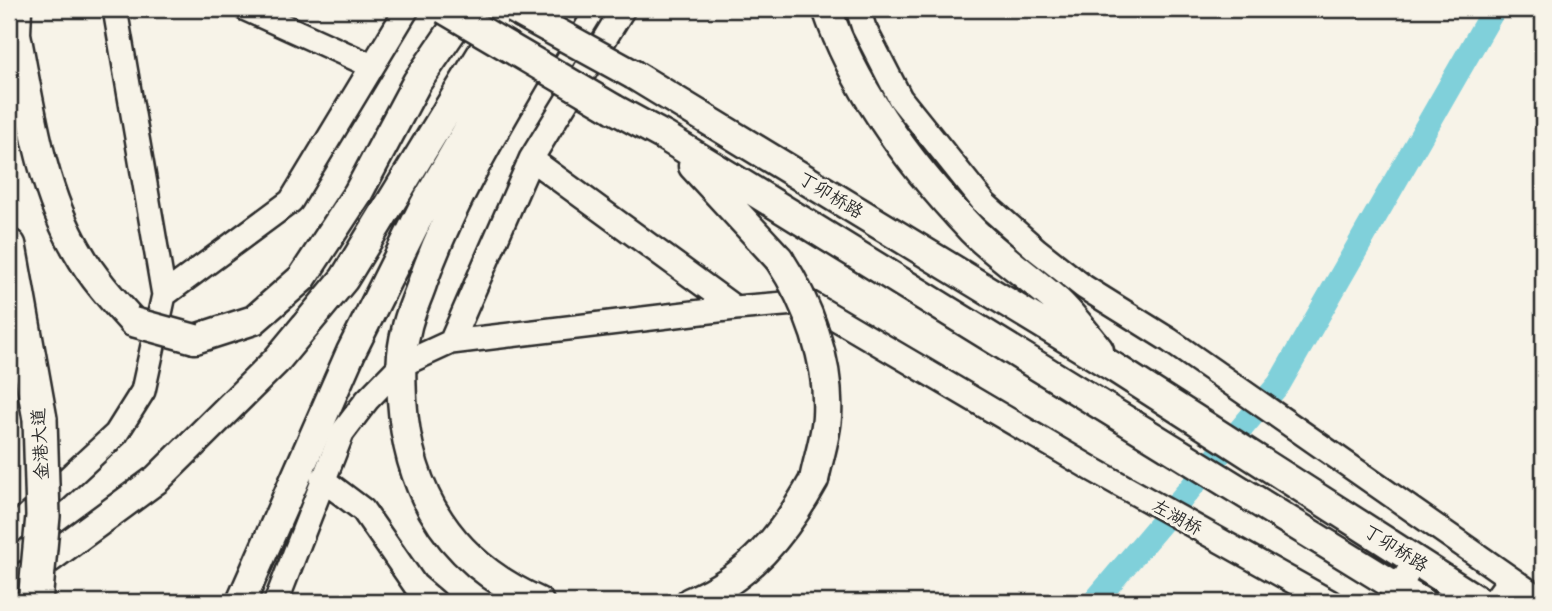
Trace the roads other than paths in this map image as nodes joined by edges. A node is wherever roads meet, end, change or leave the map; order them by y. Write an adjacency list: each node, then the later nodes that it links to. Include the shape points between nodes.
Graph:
1 (17, 9): 6 (main road, bridge, via 16,34 54,199 76,249 106,293 133,321 195,338 254,320 302,278 358,193 417,82)
2 (115, 9): 18 (street)
3 (246, 9): 14 (street)
4 (407, 9): 14 (street)
5 (444, 9): 15 (main road, bridge)
6 (467, 9)
7 (509, 9): 27 (main road, via 344,279 276,361 157,480)
8 (514, 9): 22 (main road, 丁卯桥路, bridge, via 634,75)
9 (538, 9): 31 (main road, via 425,204 351,352)
10 (565, 9): 21 (main road, via 441,231 406,329)
11 (623, 9): 16 (street)
12 (827, 9): 22 (main road, via 840,46 882,118 927,176 973,231 1060,304)
13 (858, 9): 26 (street, via 900,98 985,204 1084,287 1169,340)
14 (372, 66): 18 (street, via 291,201)
15 (664, 136): 28 (main road, via 1128,419); 35 (main road, bridge, via 753,228 799,289 824,373 827,417 814,480 773,544 711,594)
16 (531, 159): 19 (street); 20 (street)
17 (9, 246): 30 (highway, 金港大道, bridge, via 40,419 43,516)
18 (164, 295): 24 (street, via 143,391 116,434)
19 (735, 308): 20 (street, 左湖桥); 36 (street, 左湖桥, via 808,302)
20 (451, 342): 21 (street, 左湖桥)
21 (401, 365): 23 (street, via 342,433); 34 (main road, via 404,425 413,470 428,507 480,567 507,588)
22 (1115, 368): 25 (main road, 丁卯桥路)
23 (322, 479): 32 (street); 33 (street, via 363,510 415,585)
24 (9, 533)
25 (1416, 559): 28 (street); 37 (main road, 丁卯桥路)
26 (1510, 579): 29 (street); 38 (street)
27 (9, 588)
28 (1403, 597)
29 (1543, 601)
30 (35, 602)
31 (241, 602)
32 (276, 602)
33 (435, 602)
34 (538, 602)
35 (690, 602)
36 (1330, 602)
37 (1480, 602)
38 (1493, 602)

